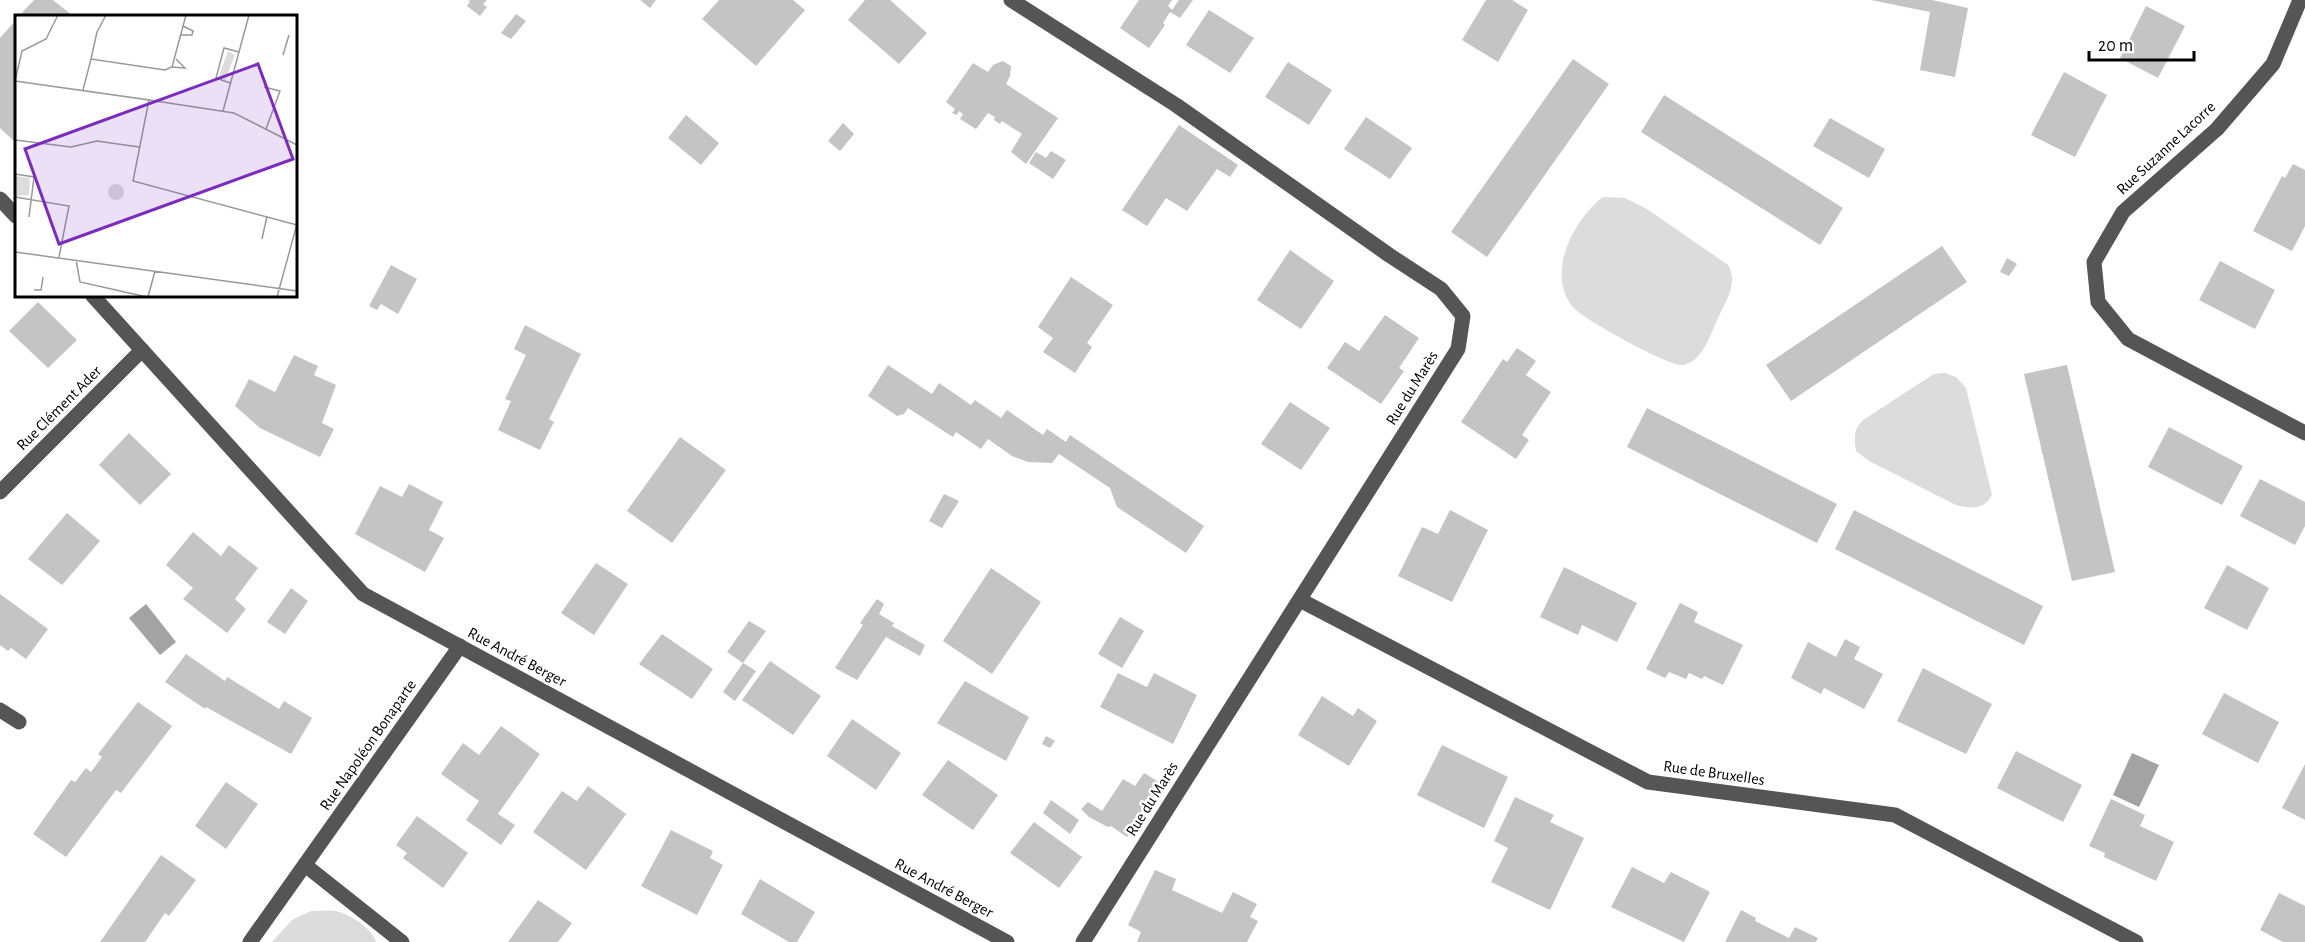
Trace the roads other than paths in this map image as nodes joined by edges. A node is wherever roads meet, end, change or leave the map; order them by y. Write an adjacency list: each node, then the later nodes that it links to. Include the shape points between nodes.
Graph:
1 (1011, 0): 9 (street, Rue du Marès, via 1176,105 1441,289 1463,316 1458,349)
2 (2300, 0): 7 (street, Rue Suzanne Lacorre, via 2272,64 2217,129 2123,212 2094,262 2097,302 2128,339)
3 (0, 199): 4 (street)
4 (15, 215)
5 (94, 297): 6 (street, Rue André Berger)
6 (142, 350): 8 (street, Rue Clément Ader); 10 (street, Rue André Berger, via 363,594)
7 (2305, 433)
8 (0, 492)
9 (1300, 600): 17 (street, Rue du Marès); 18 (street, Rue de Bruxelles, via 1648,782 1895,815)
10 (459, 646): 13 (street, Rue Napoléon Bonaparte); 16 (street, Rue André Berger)
11 (0, 710): 12 (street)
12 (18, 722)
13 (305, 865): 14 (street, Rue Napoléon Bonaparte); 15 (street)
14 (250, 942)
15 (402, 942)
16 (1007, 942)
17 (1083, 942)
18 (2136, 942)

